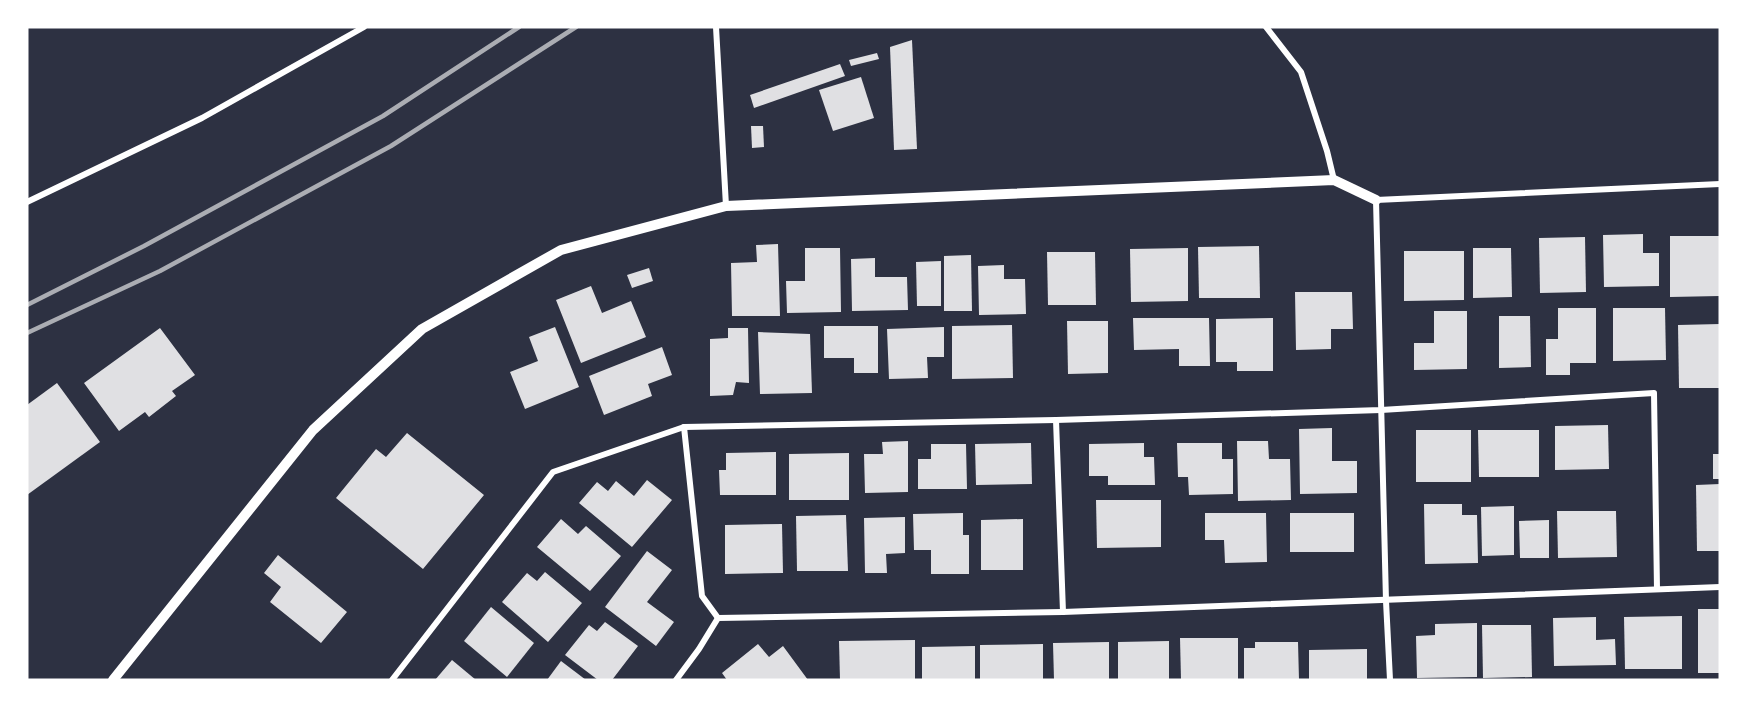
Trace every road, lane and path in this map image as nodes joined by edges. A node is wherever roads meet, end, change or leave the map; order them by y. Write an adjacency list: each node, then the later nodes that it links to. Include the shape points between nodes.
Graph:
1 (364, 27): 7 (street, via 202,118)
2 (716, 27): 8 (street)
3 (1266, 27): 4 (street, via 1301,72)
4 (1334, 180): 6 (street); 8 (street)
5 (1720, 184): 6 (street)
6 (1376, 200): 9 (street)
7 (27, 202)
8 (726, 206): 17 (street, via 561,250 422,329 314,430)
9 (1381, 410): 10 (street); 13 (street, via 1654,393); 14 (street)
10 (1056, 420): 11 (street); 15 (street)
11 (684, 427): 16 (street, via 702,596); 18 (street, via 554,472)
12 (1720, 587): 13 (street)
13 (1657, 589): 14 (street)
14 (1386, 601): 15 (street); 20 (street)
15 (1063, 612): 16 (street)
16 (718, 618): 19 (street)
17 (113, 680)
18 (392, 680)
19 (676, 680)
20 (1390, 680)

